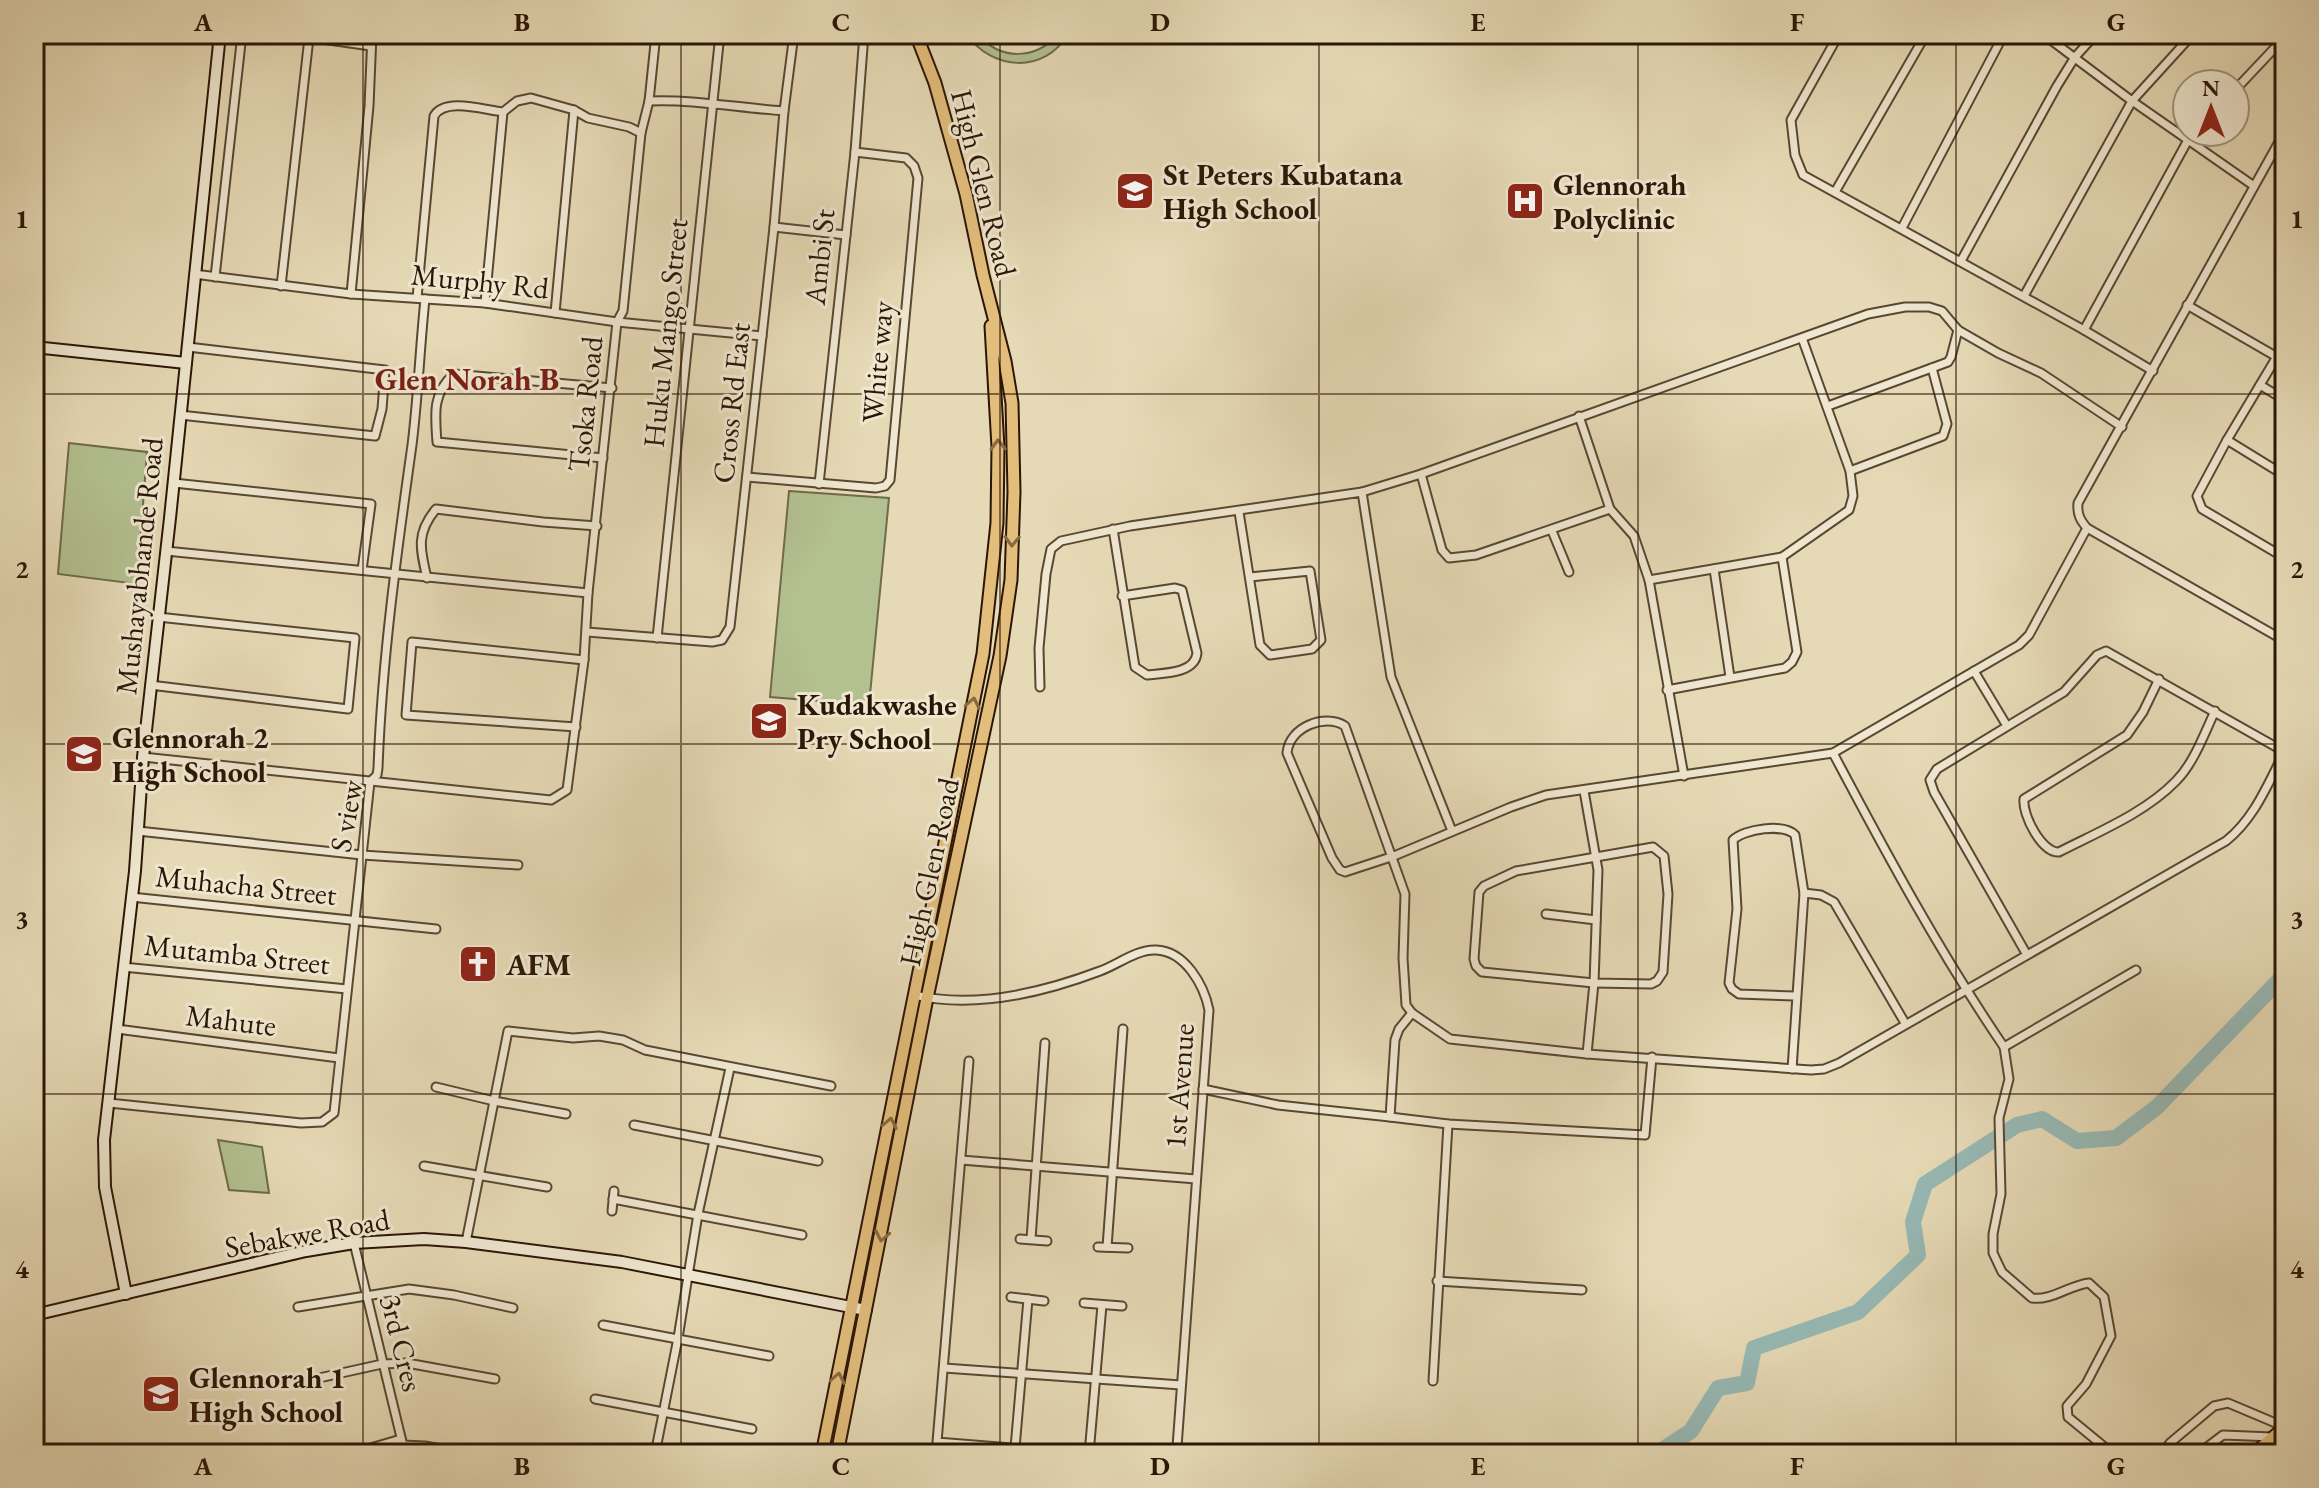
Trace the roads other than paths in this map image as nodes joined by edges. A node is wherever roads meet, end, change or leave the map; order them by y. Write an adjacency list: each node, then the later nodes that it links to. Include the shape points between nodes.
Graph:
1 (220, 34): 39 (street, Mushayabhande Road)
2 (242, 34): 40 (street)
3 (286, 34): 17 (street)
4 (372, 34): 18 (street)
5 (656, 34): 21 (street, Tsoka Road)
6 (720, 34): 23 (street, Huku Mango Street)
7 (794, 34): 25 (street, Cross Rd East)
8 (864, 34): 32 (street, Ambi St)
9 (916, 34): 45 (main road, High Glen Road, via 966,194)
10 (1839, 34): 34 (street, via 1791,120 1803,175)
11 (1926, 34): 34 (street)
12 (2004, 34): 36 (street)
13 (2043, 34): 19 (street)
14 (2096, 34): 19 (street)
15 (2193, 34): 22 (street)
16 (2285, 37): 20 (street)
17 (309, 38): 18 (street); 41 (street)
18 (371, 46): 42 (street)
19 (2075, 57): 22 (street); 38 (street)
20 (2251, 73)
21 (649, 101): 23 (street); 29 (street, Tsoka Road)
22 (2132, 101): 27 (street); 43 (street)
23 (712, 106): 25 (street); 50 (street, Huku Mango Street)
24 (574, 110): 26 (street, via 531,98); 29 (street); 48 (street)
25 (784, 111): 35 (street, Cross Rd East)
26 (503, 112): 44 (street, S view, via 447,106 434,116); 46 (street)
27 (2171, 128)
28 (2285, 131): 33 (street)
29 (641, 133): 49 (street, Tsoka Road, via 623,311)
30 (2184, 148): 52 (street)
31 (2199, 148): 33 (street)
32 (855, 152): 37 (street, Ambi St); 76 (street, White way, via 906,158 918,178 890,480 876,488)
33 (2254, 186): 47 (street)
34 (1835, 192): 36 (street)
35 (774, 227): 37 (street); 53 (street, Cross Rd East)
36 (1902, 228): 38 (street)
37 (846, 235): 76 (street, Ambi St)
38 (1961, 261): 43 (street)
39 (194, 274): 40 (street, Murphy Rd); 57 (street, Mushayabhande Road)
40 (215, 277): 41 (street, Murphy Rd)
41 (281, 286): 42 (street, Murphy Rd)
42 (351, 294): 44 (street, Murphy Rd)
43 (2024, 296): 52 (street)
44 (421, 298): 46 (street, Murphy Rd); 90 (street, S view, via 412,441)
45 (989, 298): 134 (main road, High Glen Road, one-way to 45, via 983,654 992,580 998,447); 136 (main road, High Glen Road, one-way to 136, via 1012,403 1011,580 1000,656)
46 (485, 303): 48 (street, Murphy Rd)
47 (2187, 305): 58 (street); 61 (street)
48 (555, 313): 49 (street, Murphy Rd)
49 (617, 322): 50 (street, Murphy Rd); 63 (street, Tsoka Road)
50 (689, 329): 53 (street, Murphy Rd); 98 (street, Huku Mango Street)
51 (1958, 330): 54 (street, via 1942,311 1905,307); 60 (street, via 1948,362); 68 (street, via 2041,373)
52 (2084, 330): 61 (street)
53 (762, 336): 74 (street, Cross Rd East)
54 (1802, 338): 65 (street); 67 (street)
55 (2285, 343): 58 (street)
56 (34, 347): 59 (street)
57 (188, 347): 59 (street, Mushayabhande Road); 66 (street, via 385,370 382,409 375,436)
58 (2277, 357): 62 (street)
59 (186, 363): 66 (street, Mushayabhande Road)
60 (1932, 368): 65 (street); 71 (street, via 1947,424 1943,436)
61 (2153, 371): 68 (street)
62 (2260, 385): 64 (street); 69 (street)
63 (612, 388): 70 (street, Tsoka Road); 70 (street, via 454,374 437,397 435,410 437,442)
64 (2285, 400)
65 (1828, 406): 71 (street)
66 (180, 415): 75 (street, Mushayabhande Road)
67 (1579, 416): 73 (street); 78 (street)
68 (2122, 427): 81 (street, via 2078,503 2078,515)
69 (2227, 440): 72 (street); 86 (street, via 2199,493 2199,506)
70 (603, 458): 80 (street, Tsoka Road)
71 (1850, 471): 85 (street, via 1849,510)
72 (2279, 472)
73 (1421, 474): 77 (street); 83 (street, via 1442,550 1449,558)
74 (747, 477): 76 (street, White way); 98 (street, Cross Rd East, via 728,634 712,642)
75 (174, 483): 84 (street, Mushayabhande Road); 88 (street, via 371,504)
76 (819, 484)
77 (1362, 492): 79 (street); 117 (street, via 1391,677)
78 (1610, 509): 83 (street); 93 (street, via 1634,536)
79 (1239, 512): 82 (street); 91 (street)
80 (597, 526): 92 (street, via 436,509 421,540); 94 (street, Tsoka Road)
81 (2087, 528): 99 (street); 101 (street, via 2029,635)
82 (1113, 529): 95 (street); 105 (street, via 1070,537 1051,549 1039,648)
83 (1552, 531): 89 (street)
84 (166, 551): 88 (street); 96 (street, Mushayabhande Road)
85 (1782, 557): 87 (street); 102 (street, via 1797,652 1785,668)
86 (2285, 558)
87 (1714, 569): 93 (street); 102 (street)
88 (362, 570): 90 (street)
89 (1569, 572)
90 (394, 575): 92 (street); 114 (street, S view, via 378,768)
91 (1250, 577): 91 (street, via 1263,651 1270,655 1317,645 1321,640 1310,571)
92 (427, 578): 94 (street)
93 (1649, 580): 106 (street)
94 (588, 593): 97 (street, Tsoka Road)
95 (1122, 596): 95 (street, via 1135,667 1147,675 1192,666 1197,653 1182,590)
96 (158, 617): 104 (street, Mushayabhande Road); 104 (street, via 355,638 348,709)
97 (587, 632): 98 (street, Cross Rd East); 100 (street, Tsoka Road)
98 (657, 638)
99 (2285, 641)
100 (584, 660): 109 (street, Tsoka Road); 109 (street, via 412,642 406,715)
101 (1974, 671): 108 (street); 111 (street)
102 (1730, 677): 106 (street)
103 (2159, 679): 107 (street); 107 (street, via 2127,735 2024,799 2024,811 2045,848 2059,852 2165,791 2186,768); 108 (street, via 2103,652 2064,692)
104 (150, 685): 112 (street, Mushayabhande Road)
105 (1040, 687)
106 (1667, 690): 113 (street)
107 (2215, 711): 110 (street)
108 (2007, 726): 128 (street, via 1937,769 1930,780)
109 (576, 727): 114 (street, Tsoka Road, via 567,790 551,800)
110 (2285, 752): 128 (street, via 2241,829 2212,851)
111 (1833, 753): 113 (street); 133 (street)
112 (143, 757): 114 (street); 116 (street, Mushayabhande Road)
113 (1684, 776): 115 (street)
114 (370, 782): 118 (street, S view)
115 (1584, 791): 117 (street, via 1531,800); 120 (street)
116 (138, 831): 118 (street); 123 (street, Mushayabhande Road)
117 (1452, 831): 119 (street)
118 (362, 855): 121 (street); 126 (street, S view)
119 (1394, 856): 119 (street, via 1345,726 1327,719 1297,731 1287,753 1340,870); 137 (street, via 1405,894 1404,998)
120 (1596, 858): 125 (street); 131 (street, via 1653,847 1664,856 1668,894 1663,972 1657,981); 131 (street, via 1516,871 1484,886 1479,892 1474,959 1482,972)
121 (518, 865)
122 (1804, 893): 135 (street); 135 (street, via 1790,829 1735,837 1737,909 1729,983 1739,994); 138 (street, via 1834,902)
123 (131, 897): 126 (street, Muhacha Street); 129 (street, Mushayabhande Road)
124 (1546, 914): 125 (street)
125 (1596, 920): 131 (street)
126 (355, 921): 127 (street, Muhacha Street); 132 (street, S view)
127 (436, 929)
128 (2027, 955): 133 (street)
129 (123, 967): 132 (street, Mutamba Street); 139 (street, Mushayabhande Road)
130 (2136, 970): 142 (street)
131 (1594, 983): 143 (street)
132 (347, 989): 145 (street, S view)
133 (1966, 991): 138 (street); 142 (street)
134 (914, 995): 136 (street, 1st Avenue); 186 (main road, High Glen Road, one-way to 134)
135 (1795, 996): 148 (street)
136 (927, 998): 151 (street, 1st Avenue, via 1021,995 1102,970 1145,950 1163,950 1184,963 1206,996); 190 (main road, High Glen Road, one-way to 190)
137 (1412, 1013): 143 (street, via 1450,1039); 155 (street, via 1395,1040)
138 (1905, 1023): 148 (street, via 1839,1063 1824,1069)
139 (117, 1029): 145 (street, Mahute); 153 (street, Mushayabhande Road)
140 (1123, 1029): 163 (street)
141 (1045, 1043): 161 (street)
142 (2004, 1047): 216 (street, via 2009,1079 1999,1118 2001,1194 1993,1244 2002,1272 2032,1298 2089,1283 2104,1297 2111,1336 2067,1411)
143 (1587, 1054): 144 (street)
144 (1652, 1057): 148 (street); 156 (street, via 1645,1135)
145 (339, 1058): 153 (street, S view, via 334,1113 322,1122)
146 (969, 1061): 159 (street)
147 (730, 1068): 149 (street); 152 (street, via 599,1036 508,1031); 158 (street)
148 (1792, 1069)
149 (831, 1086)
150 (436, 1087): 152 (street)
151 (1203, 1089): 155 (street, via 1278,1105); 165 (street, 1st Avenue)
152 (494, 1101): 154 (street); 164 (street)
153 (109, 1103): 179 (street, Mushayabhande Road, via 105,1187)
154 (566, 1114)
155 (1390, 1117): 156 (street)
156 (1448, 1124): 177 (street)
157 (634, 1125): 158 (street)
158 (714, 1142): 160 (street); 168 (street)
159 (961, 1160): 161 (street); 196 (street)
160 (818, 1161)
161 (1037, 1165): 163 (street); 171 (street)
162 (424, 1166): 164 (street)
163 (1113, 1172): 165 (street); 175 (street, via 1103,1247)
164 (479, 1175): 166 (street); 173 (street)
165 (1196, 1179): 202 (street, 1st Avenue)
166 (547, 1187)
167 (612, 1211): 168 (street, via 614,1195)
168 (698, 1214): 169 (street); 176 (street)
169 (802, 1235)
170 (1020, 1239): 171 (street)
171 (1031, 1239): 172 (street)
172 (1047, 1241)
173 (466, 1242): 174 (street, Sebakwe Road); 176 (street, Sebakwe Road)
174 (354, 1243): 179 (street, Sebakwe Road); 180 (street, 3rd Cres)
175 (1128, 1248)
176 (687, 1274): 186 (street, Sebakwe Road); 193 (street)
177 (1437, 1281): 178 (street); 201 (street)
178 (1582, 1290)
179 (126, 1294): 191 (street, Sebakwe Road)
180 (365, 1294): 188 (street); 189 (street, via 409,1289); 195 (street, 3rd Cres)
181 (1011, 1297): 182 (street)
182 (1028, 1299): 183 (street); 197 (street)
183 (1044, 1301)
184 (1084, 1303): 185 (street)
185 (1102, 1305): 187 (street); 199 (street)
186 (852, 1306): 190 (street, Sebakwe Road); 212 (main road, High Glen Road, one-way to 186)
187 (1122, 1306)
188 (298, 1307)
189 (513, 1308)
190 (866, 1310): 213 (main road, High Glen Road)
191 (34, 1315)
192 (603, 1325): 193 (street)
193 (678, 1338): 194 (street); 204 (street)
194 (769, 1356)
195 (382, 1364): 198 (street); 200 (street, via 407,1363); 207 (street, 3rd Cres)
196 (944, 1368): 197 (street); 208 (street, via 937,1442)
197 (1020, 1373): 199 (street); 208 (street)
198 (319, 1378)
199 (1097, 1378): 202 (street); 214 (street)
200 (495, 1379)
201 (1433, 1381)
202 (1181, 1385): 215 (street, 1st Avenue)
203 (595, 1399): 204 (street)
204 (663, 1414): 205 (street); 211 (street)
205 (752, 1429)
206 (2282, 1435): 217 (street, via 2228,1403 2214,1406); 218 (street, via 2223,1435); 219 (highway); 220 (highway)
207 (403, 1446): 209 (street); 210 (street)
208 (1015, 1448): 214 (street)
209 (350, 1454)
210 (470, 1454)
211 (655, 1454)
212 (822, 1454)
213 (837, 1454)
214 (1086, 1454)
215 (1174, 1454)
216 (2113, 1454)
217 (2162, 1454)
218 (2198, 1454)
219 (2256, 1454)
220 (2274, 1454)

